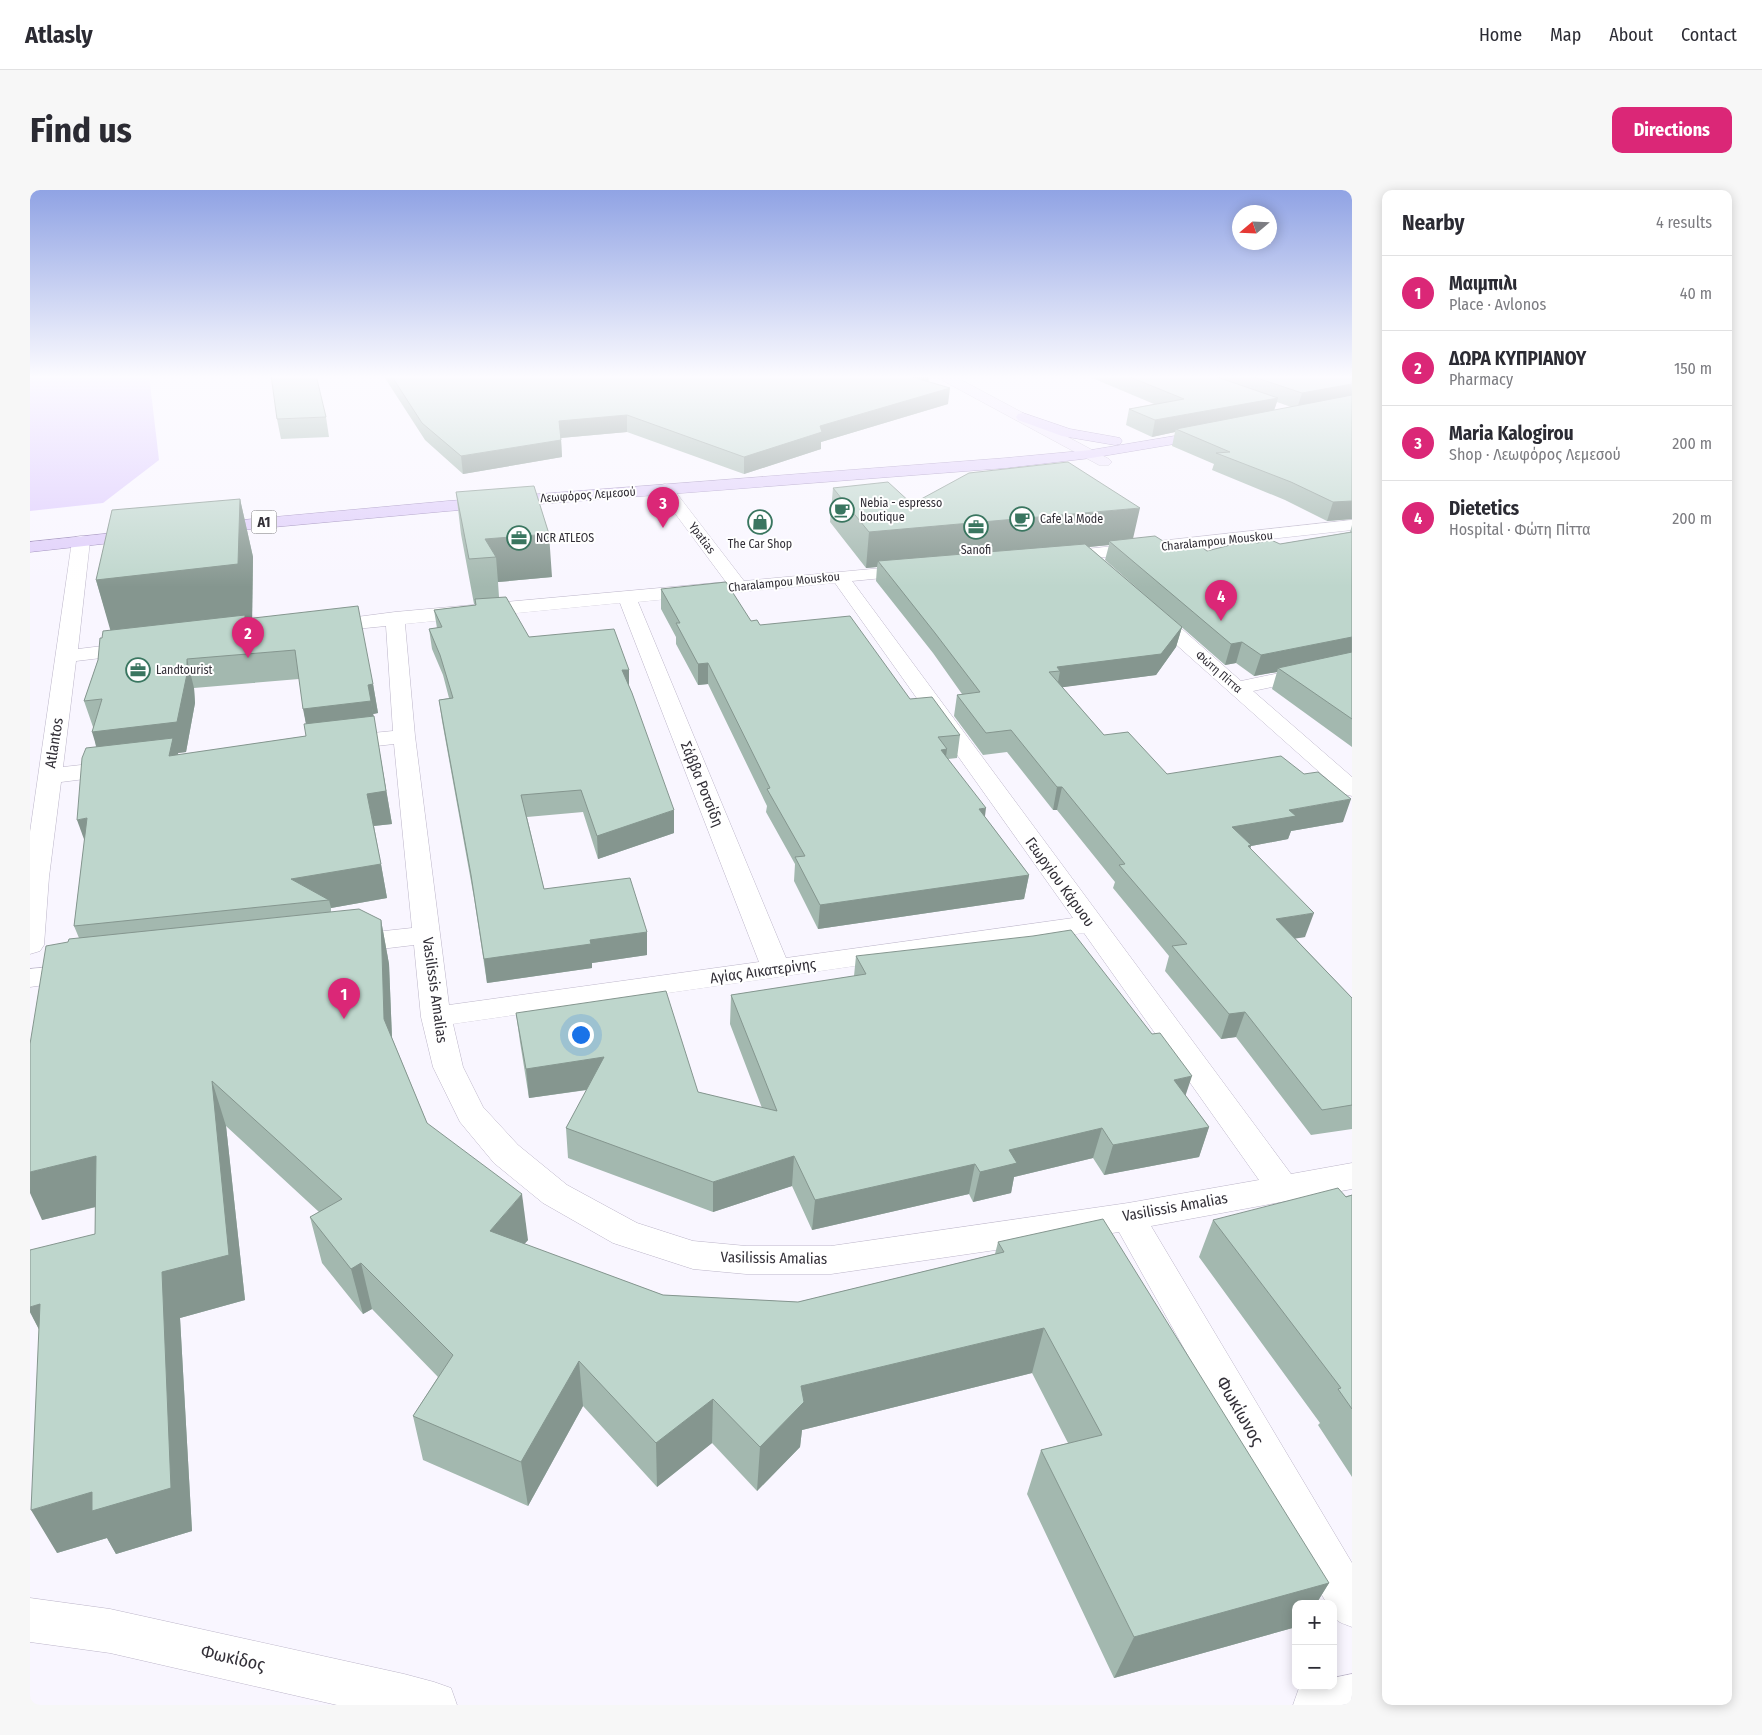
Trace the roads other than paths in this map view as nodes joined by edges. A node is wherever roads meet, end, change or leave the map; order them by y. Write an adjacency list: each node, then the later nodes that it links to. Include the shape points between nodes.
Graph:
1 (1024, 446): 7 (main road, via 1014,456)
2 (1049, 446): 6 (main road)
3 (1066, 446): 6 (main road)
4 (1153, 446): 6 (main road, Λεωφόρος Λεμεσού / A1)
5 (1218, 447): 6 (main road, Λεωφόρος Λεμεσού / A1)
6 (1086, 459): 7 (main road, Λεωφόρος Λεμεσού / A1); 8 (main road, Λεωφόρος Λεμεσού / A1, via 958,480)
7 (988, 464): 8 (main road, Λεωφόρος Λεμεσού / A1)
8 (670, 496): 10 (main road, Λεωφόρος Λεμεσού / A1, via 434,522); 20 (street, Ypatias)
9 (1352, 525): 14 (street, Charalampou Mouskou)
10 (199, 536)
11 (156, 540): 13 (main road)
12 (30, 546): 13 (main road)
13 (79, 548): 16 (main road); 26 (street, Atlantos)
14 (1086, 555): 15 (street, Charalampou Mouskou); 18 (street)
15 (1046, 558)
16 (30, 562)
17 (928, 569): 19 (street, Charalampou Mouskou)
18 (1108, 574)
19 (840, 577): 20 (street, Charalampou Mouskou); 34 (street, Γεωργίου Κάρυου)
20 (739, 587): 21 (street, Charalampou Mouskou)
21 (628, 599): 23 (street, Charalampou Mouskou); 38 (street, Σάββα Ροτσίδη)
22 (1136, 599): 28 (street, Φώτη Πίττα)
23 (395, 618): 24 (street, Charalampou Mouskou); 29 (street, Vasilissis Amalias)
24 (307, 628)
25 (151, 646): 26 (street)
26 (67, 656): 32 (street, Atlantos)
27 (1352, 664): 28 (street)
28 (1237, 688): 33 (street, Φώτη Πίττα)
29 (404, 736): 30 (street); 35 (street, Vasilissis Amalias)
30 (322, 746)
31 (136, 766): 32 (street)
32 (49, 776): 36 (street, Atlantos)
33 (1352, 789)
34 (1090, 924): 38 (street, Αγίας Αικατερίνης); 43 (street, Γεωργίου Κάρυου)
35 (427, 935): 37 (street); 41 (street, Vasilissis Amalias)
36 (30, 944)
37 (318, 947)
38 (776, 969): 41 (street, Αγίας Αικατερίνης)
39 (100, 970): 40 (street)
40 (30, 978)
41 (436, 1018): 44 (street, Vasilissis Amalias, via 448,1067 471,1114 506,1154 554,1194 625,1233 693,1254 746,1260 831,1260)
42 (1352, 1176): 43 (street, Vasilissis Amalias)
43 (1282, 1188): 44 (street, Vasilissis Amalias)
44 (1128, 1217): 45 (street, Φωκίωνος)
45 (1352, 1605)
46 (30, 1620): 48 (street, Φωκίδος, via 110,1631)
47 (1352, 1697): 49 (street)
48 (434, 1705)
49 (1316, 1705)

